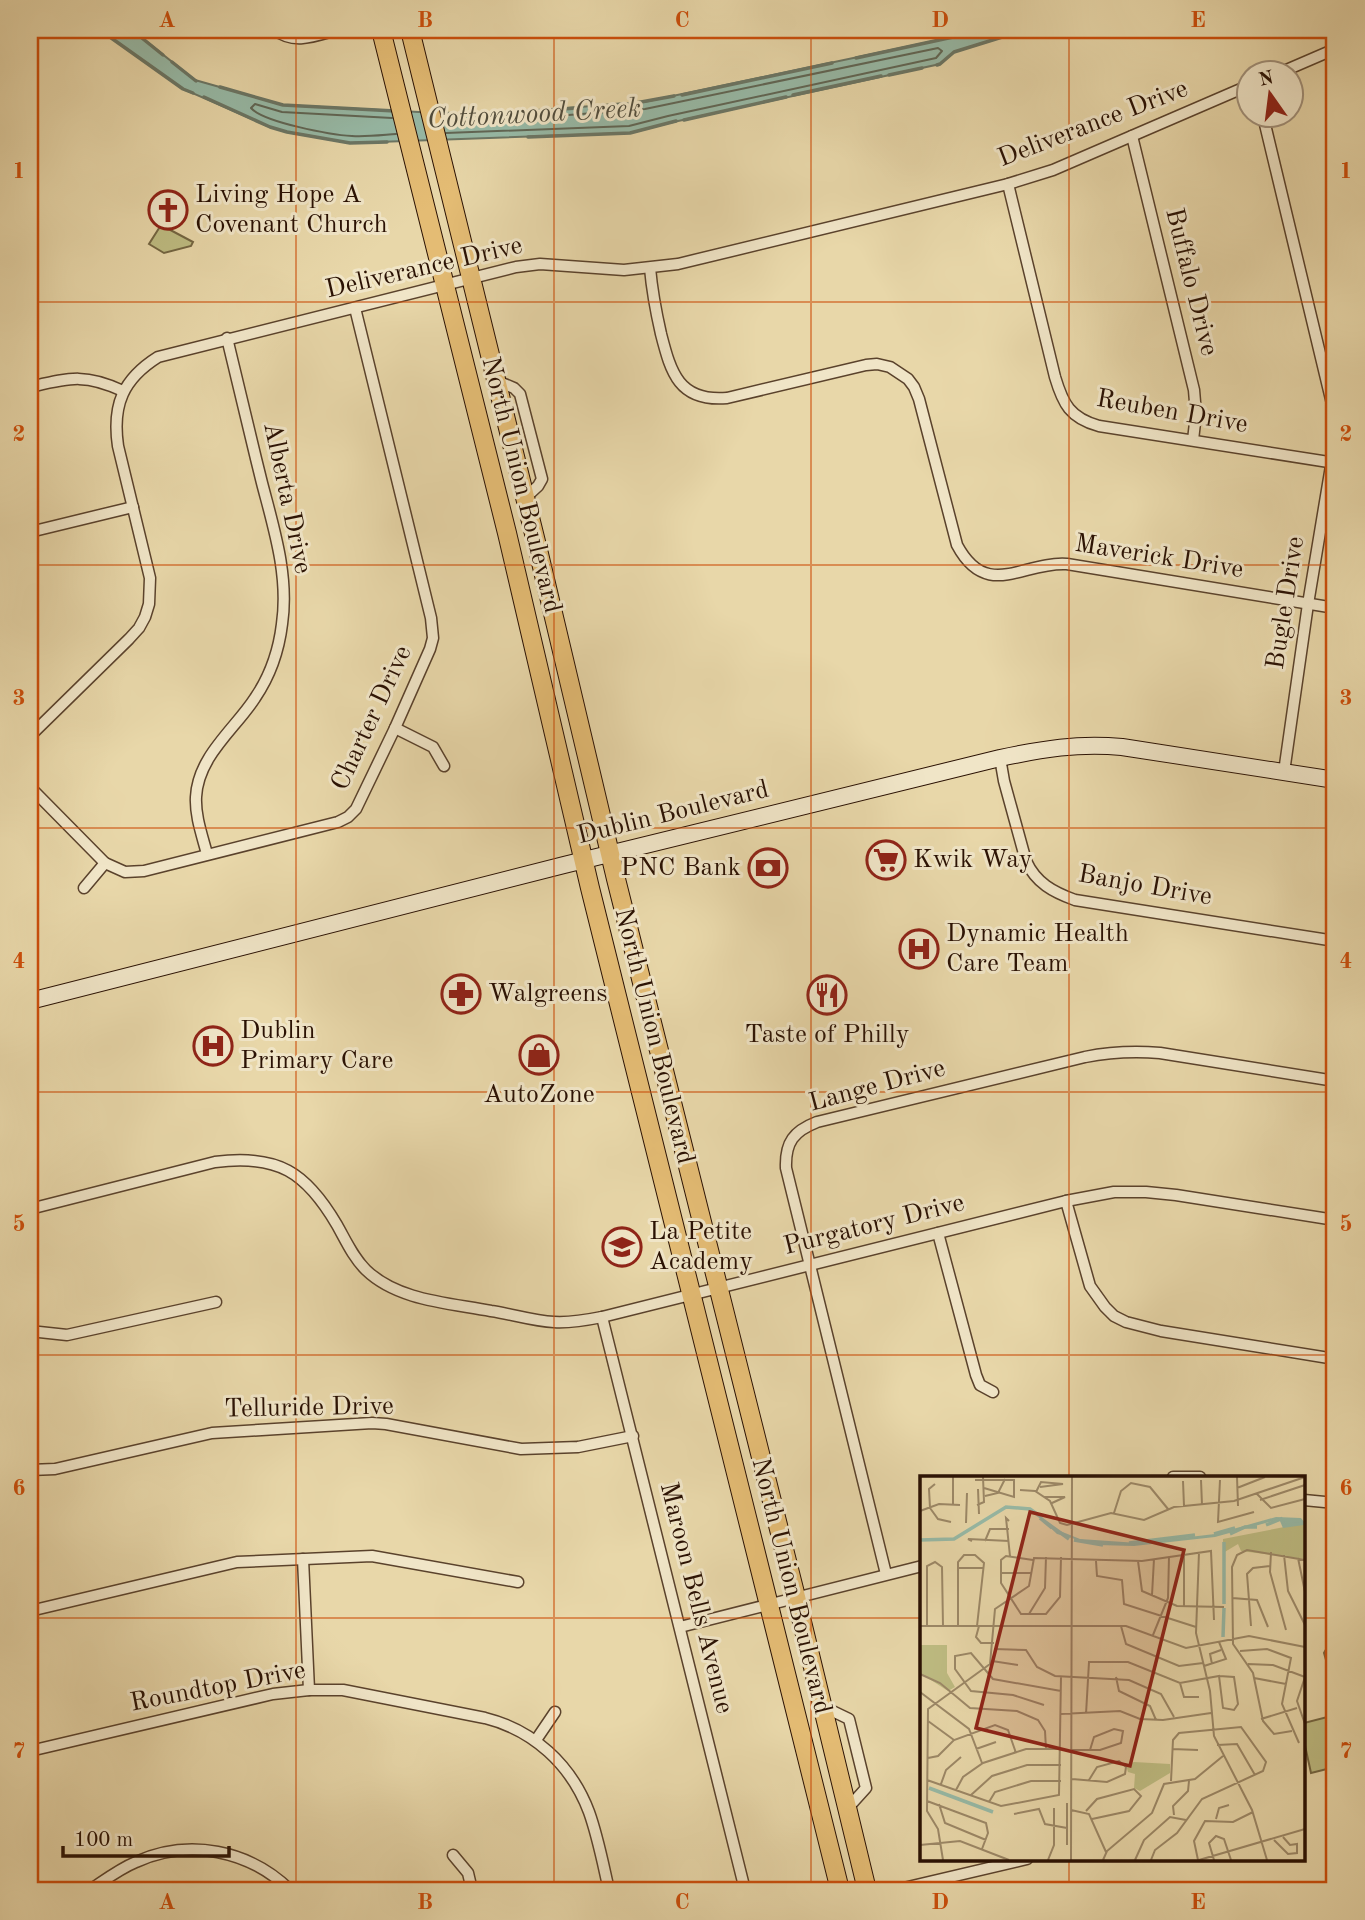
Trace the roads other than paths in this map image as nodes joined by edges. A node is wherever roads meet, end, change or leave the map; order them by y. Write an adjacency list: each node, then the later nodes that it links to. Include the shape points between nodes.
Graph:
1 (275, 30): 2 (street, via 301,39)
2 (337, 30)
3 (381, 30): 13 (main road, North Union Boulevard)
4 (410, 30): 12 (main road, North Union Boulevard)
5 (1335, 49): 6 (street)
6 (1306, 62)
7 (1236, 91): 9 (street, Deliverance Drive)
8 (1266, 130): 18 (street)
9 (1132, 136): 10 (street, Deliverance Drive); 19 (street, Buffalo Drive, via 1194,390)
10 (1008, 184): 11 (street, Deliverance Drive); 19 (street, Reuben Drive, via 1055,377 1069,411 1099,426)
11 (650, 268): 12 (street, Deliverance Drive, via 527,265); 24 (street, via 670,368 694,394 727,398 866,365 890,367 908,379 919,399 953,535)
12 (470, 279): 13 (street, Deliverance Drive); 36 (main road, North Union Boulevard)
13 (445, 285): 14 (street, Deliverance Drive); 37 (main road, North Union Boulevard)
14 (355, 308): 15 (street, Deliverance Drive); 28 (street, Charter Drive, via 433,628 430,649)
15 (227, 338): 17 (street, Deliverance Drive, via 158,357 138,370); 35 (street, Alberta Drive, via 281,558 285,604 280,640 261,688 201,773 196,797)
16 (30, 387): 17 (street, via 80,378)
17 (123, 391): 22 (street, via 116,434)
18 (1335, 416)
19 (1193, 440): 21 (street, Reuben Drive)
20 (1335, 442): 21 (street, Bugle Drive)
21 (1334, 463): 26 (street, Bugle Drive)
22 (133, 507): 23 (street); 29 (street, via 150,578 145,617 134,634)
23 (30, 532)
24 (976, 571): 25 (street); 26 (street, Maverick Drive, via 1016,574 1067,564)
25 (970, 582)
26 (1308, 604): 27 (street, Maverick Drive); 32 (street, Bugle Drive)
27 (1335, 608)
28 (395, 728): 31 (street, via 433,747); 35 (street, Charter Drive, via 362,798 348,817)
29 (30, 736)
30 (1000, 758): 32 (main road, Dublin Boulevard, via 1100,745); 36 (main road, Dublin Boulevard); 40 (street, Banjo Drive, via 1026,861 1049,889 1074,900)
31 (444, 766)
32 (1284, 772): 33 (main road, Dublin Boulevard)
33 (1335, 780)
34 (30, 787): 38 (street)
35 (207, 854): 38 (street, Charter Drive, via 134,873)
36 (610, 854): 37 (main road, Dublin Boulevard); 48 (main road, North Union Boulevard)
37 (583, 860): 41 (main road, Dublin Boulevard); 49 (main road, North Union Boulevard)
38 (105, 863): 39 (street)
39 (84, 888)
40 (1335, 941)
41 (30, 1001)
42 (1335, 1081): 47 (street, Lange Drive, via 1160,1053 1117,1052 817,1122 796,1134 786,1156)
43 (1066, 1201): 45 (street, Purgatory Drive, via 1114,1192 1146,1192); 46 (street, Purgatory Drive); 53 (street, via 1090,1286 1114,1316 1161,1331)
44 (30, 1209): 51 (street, Purgatory Drive, via 215,1162 253,1160 290,1171 306,1182 355,1257 380,1281 396,1289 554,1322)
45 (1335, 1220)
46 (938, 1233): 47 (street, Purgatory Drive); 54 (street, via 976,1376 980,1385)
47 (808, 1265): 48 (street, Purgatory Drive); 61 (street, Lange Drive)
48 (718, 1288): 49 (street, Purgatory Drive); 63 (main road, North Union Boulevard)
49 (691, 1294): 51 (street, Purgatory Drive); 64 (main road, North Union Boulevard)
50 (216, 1302): 52 (street, via 67,1335)
51 (602, 1317): 55 (street, Maroon Bells Avenue)
52 (30, 1331)
53 (1335, 1359)
54 (993, 1392)
55 (633, 1436): 56 (street, Telluride Drive, via 539,1449 386,1424 281,1428 212,1433 55,1469); 66 (street, Maroon Bells Avenue)
56 (30, 1470)
57 (1306, 1500): 58 (street)
58 (1335, 1503)
59 (303, 1559): 62 (street, via 372,1556); 65 (street, via 228,1563); 67 (street)
60 (920, 1566): 61 (street)
61 (886, 1574): 63 (street)
62 (518, 1582)
63 (796, 1597): 64 (street); 80 (main road, North Union Boulevard)
64 (770, 1605): 66 (street); 79 (main road, North Union Boulevard)
65 (30, 1611)
66 (680, 1627): 78 (street, Maroon Bells Avenue)
67 (309, 1690): 69 (street, Roundtop Drive, via 344,1690 485,1718); 70 (street, Roundtop Drive, via 265,1696)
68 (555, 1712): 69 (street)
69 (536, 1740): 77 (street, Roundtop Drive, via 563,1767 582,1796)
70 (30, 1751)
71 (453, 1855): 76 (street, via 468,1873)
72 (1019, 1860): 73 (street)
73 (995, 1863): 81 (street)
74 (90, 1890): 75 (street, via 135,1862 189,1849 247,1861)
75 (290, 1890)
76 (472, 1890)
77 (609, 1890)
78 (745, 1890)
79 (840, 1890)
80 (867, 1890)
81 (895, 1890)

